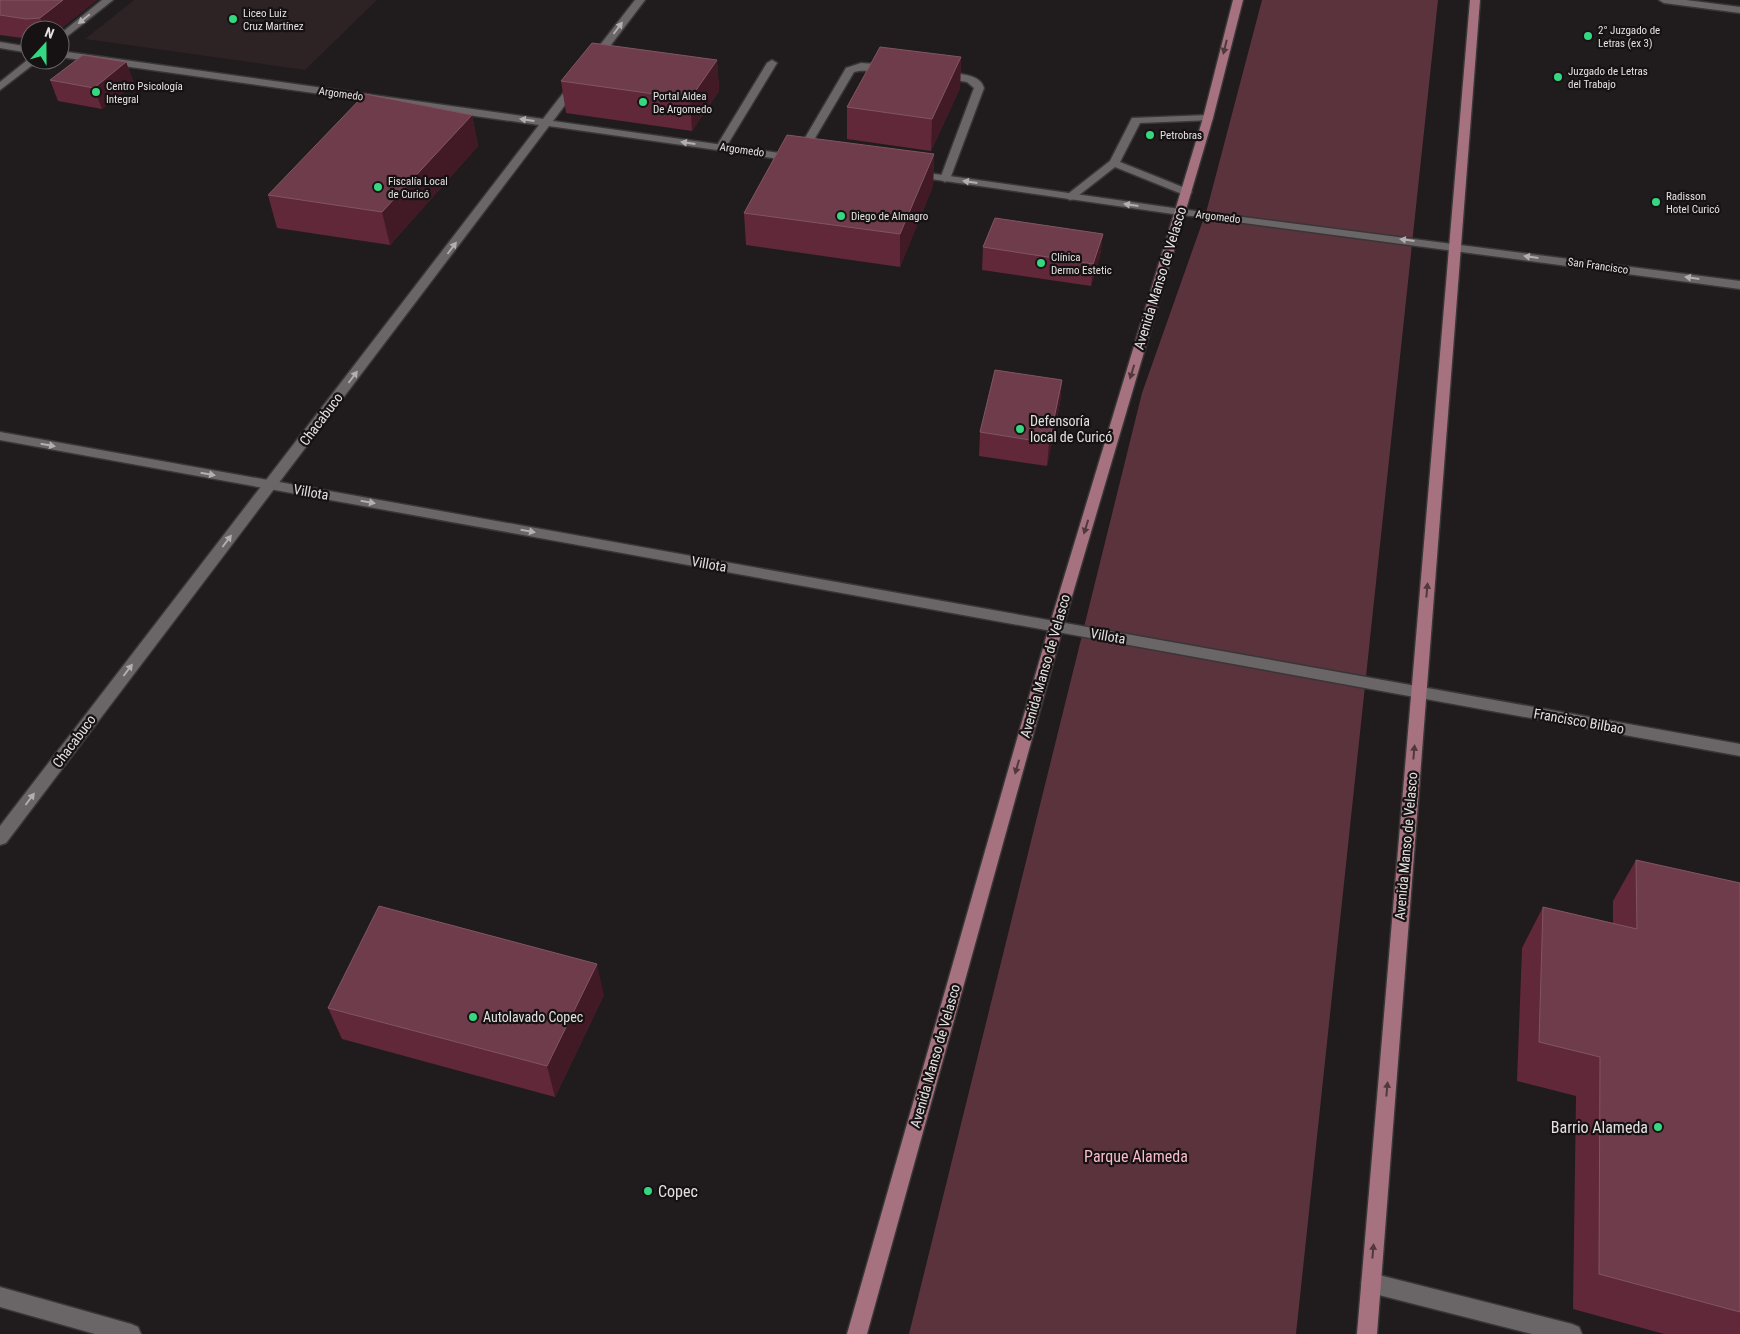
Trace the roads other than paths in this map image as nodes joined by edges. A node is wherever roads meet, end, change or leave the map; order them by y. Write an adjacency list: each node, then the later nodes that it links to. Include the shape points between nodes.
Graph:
1 (108, 0): 7 (street, one-way to 7)
2 (640, 0): 17 (street, Chacabuco, one-way to 2)
3 (1238, 0): 16 (main road, Avenida Manso de Velasco, one-way to 16)
4 (1475, 0): 25 (main road, Avenida Manso de Velasco)
5 (1664, 0): 6 (street)
6 (1740, 10)
7 (70, 31)
8 (0, 45): 9 (street)
9 (20, 48)
10 (70, 55): 17 (street, Argomedo, one-way to 10)
11 (772, 63): 18 (street)
12 (897, 69): 18 (street, Argomedo, via 861,66 850,70 803,159)
13 (21, 70): 15 (street)
14 (934, 74): 21 (street, via 970,79 979,88)
15 (0, 87)
16 (1208, 118): 19 (street, via 1136,120); 22 (main road, Avenida Manso de Velasco)
17 (546, 123): 18 (street, Argomedo, one-way to 17); 28 (street, Chacabuco, one-way to 17)
18 (721, 147)
19 (1114, 163): 22 (street); 23 (street)
20 (906, 173): 21 (street, Argomedo)
21 (946, 179): 23 (street, Argomedo, one-way to 21)
22 (1186, 192): 24 (main road, Avenida Manso de Velasco)
23 (1070, 196): 24 (street, Argomedo, one-way to 23)
24 (1180, 212): 25 (street, Argomedo, one-way to 24); 29 (main road, Avenida Manso de Velasco, one-way to 29)
25 (1455, 246): 26 (street, San Francisco, one-way to 25); 30 (main road, Avenida Manso de Velasco, one-way to 25)
26 (1740, 285)
27 (0, 436): 28 (street, Villota, one-way to 28)
28 (270, 485): 29 (street, Villota, one-way to 29); 32 (street, Chacabuco, one-way to 28)
29 (1056, 627): 30 (street, Villota); 36 (main road, Avenida Manso de Velasco, one-way to 36)
30 (1418, 692): 31 (street, Francisco Bilbao); 33 (main road, Avenida Manso de Velasco, one-way to 30)
31 (1740, 750)
32 (0, 838)
33 (1371, 1283): 37 (main road, Avenida Manso de Velasco); 38 (street)
34 (0, 1297): 35 (street)
35 (131, 1334)
36 (856, 1334)
37 (1367, 1334)
38 (1572, 1334)

